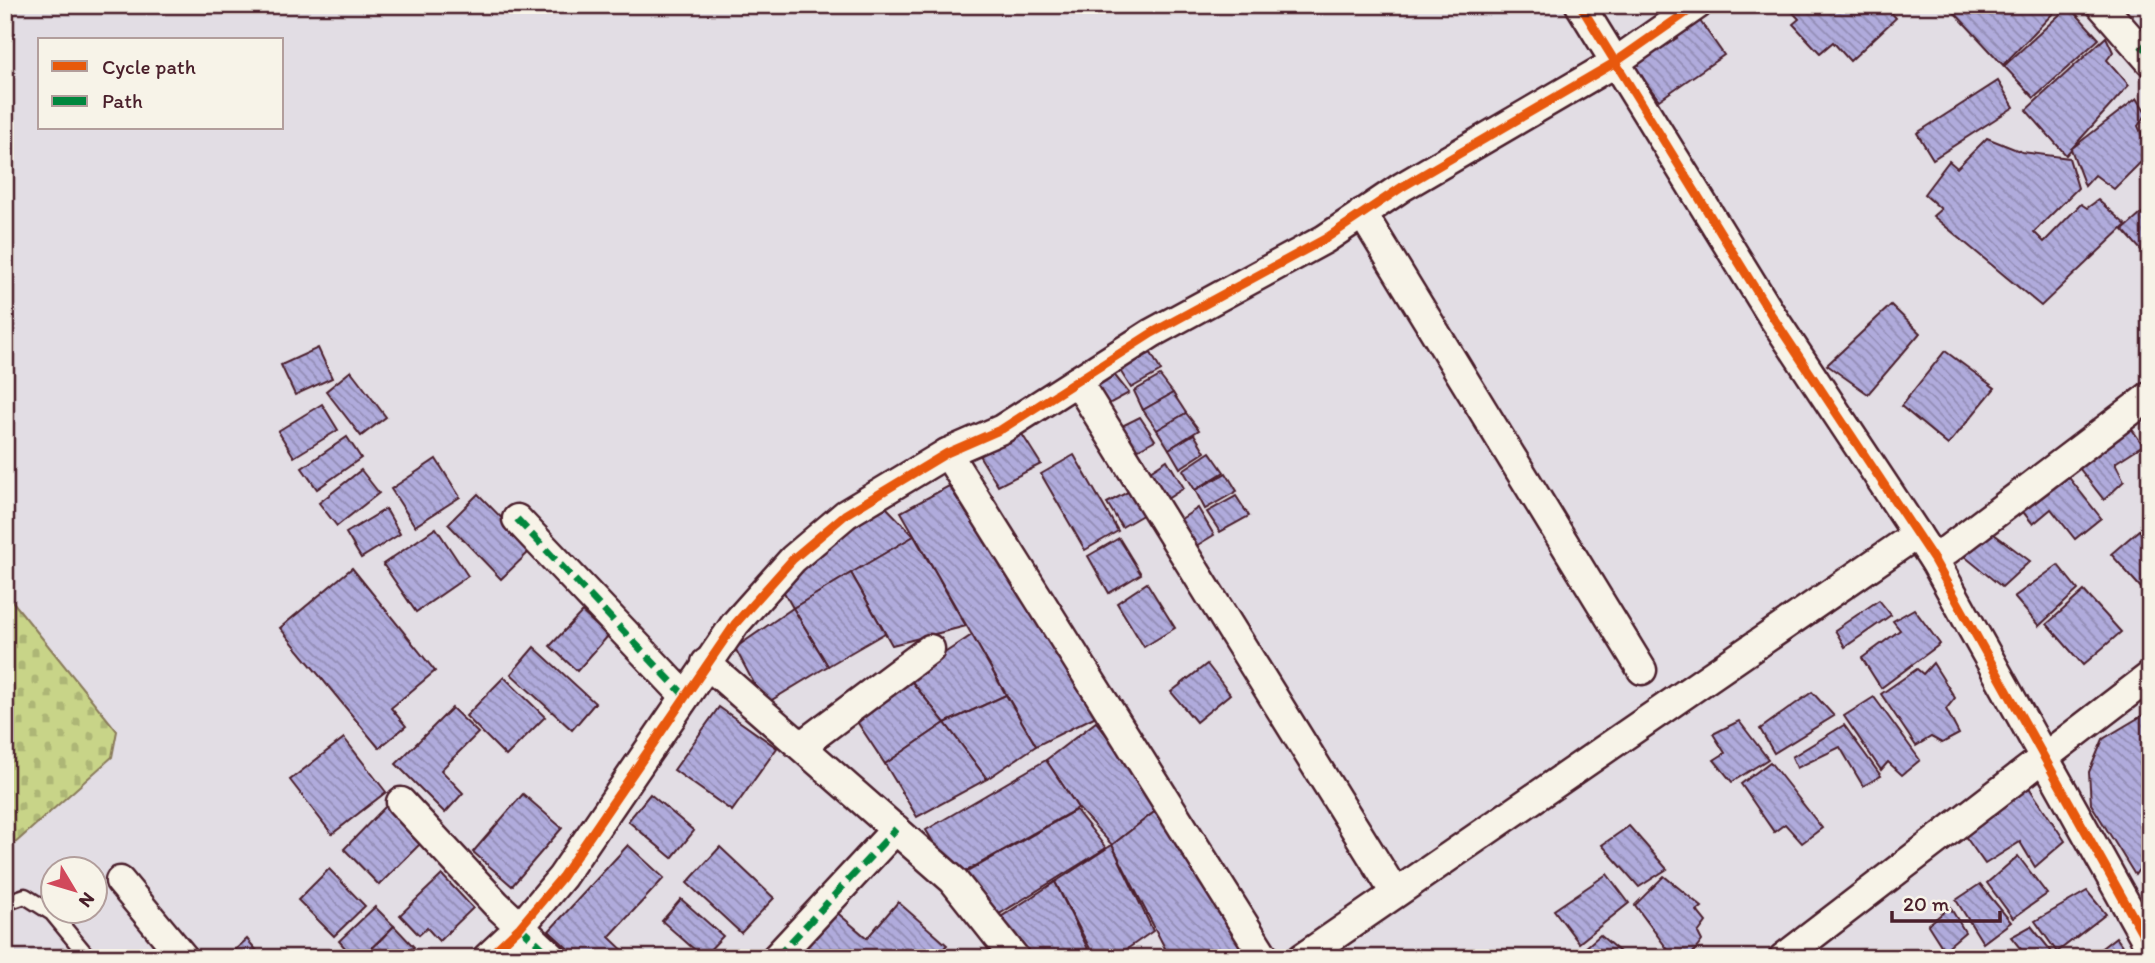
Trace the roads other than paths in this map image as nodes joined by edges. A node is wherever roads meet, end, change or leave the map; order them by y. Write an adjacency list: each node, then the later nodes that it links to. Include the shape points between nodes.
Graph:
1 (1580, 5): 5 (street)
2 (1697, 5): 5 (street)
3 (2101, 5): 4 (street)
4 (2147, 50)
5 (1614, 63): 6 (street); 11 (street, via 1772,316)
6 (1362, 213): 7 (street, via 1325,239 1152,333); 15 (street)
7 (1077, 381): 9 (street, via 1002,429); 23 (street)
8 (2150, 396): 12 (street)
9 (947, 453): 14 (street, via 820,534 756,599); 33 (street)
10 (517, 519): 17 (street)
11 (1917, 534): 12 (street); 23 (street)
12 (1934, 560): 19 (street)
13 (930, 649): 18 (street)
14 (706, 663): 17 (street); 18 (street)
15 (1642, 670)
16 (2150, 676): 19 (street)
17 (684, 695): 25 (street, via 592,836)
18 (802, 745): 21 (street)
19 (2044, 756): 26 (street); 35 (street)
20 (401, 802): 25 (street)
21 (896, 829): 31 (street); 32 (street, via 953,880)
22 (120, 881): 28 (street)
23 (1395, 893): 34 (street)
24 (5, 903): 27 (lane, via 25,897 52,913)
25 (520, 927): 29 (street); 30 (street)
26 (2150, 947)
27 (89, 958)
28 (184, 958)
29 (487, 958)
30 (553, 958)
31 (776, 958)
32 (1015, 958)
33 (1265, 958)
34 (1302, 958)
35 (1783, 958)

